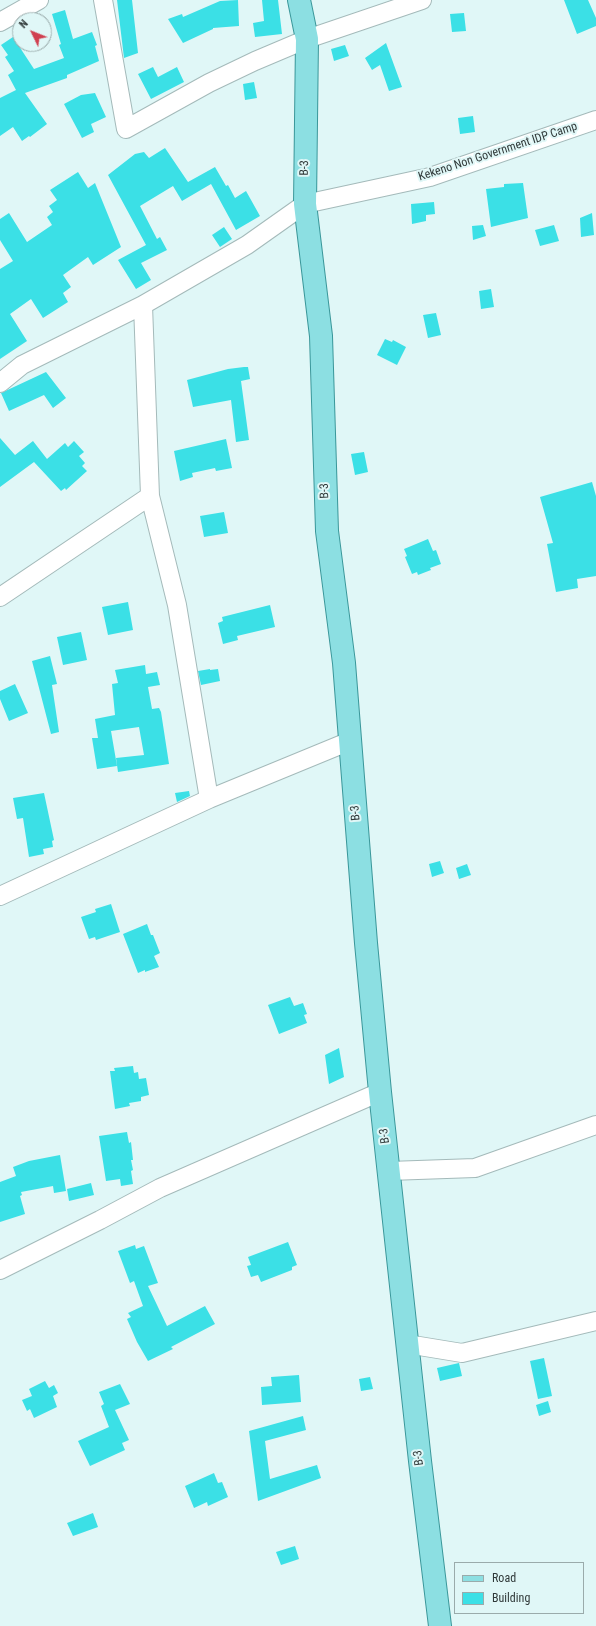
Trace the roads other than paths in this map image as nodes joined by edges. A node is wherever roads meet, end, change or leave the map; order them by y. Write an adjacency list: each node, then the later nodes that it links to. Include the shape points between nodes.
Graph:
1 (39, 0): 5 (street)
2 (103, 0): 6 (street, via 126,129 255,60)
3 (299, 0): 6 (main road, B-3)
4 (422, 0): 6 (street)
5 (0, 22)
6 (307, 39): 8 (main road, B-3)
7 (596, 120): 8 (street, Kekeno Non Government IDP Camp, via 430,177)
8 (305, 204): 9 (street, via 247,245); 13 (main road, B-3, via 321,336 327,531 344,663)
9 (143, 305): 10 (street, via 22,365); 11 (street)
10 (0, 383)
11 (150, 496): 12 (street); 14 (street, via 177,606)
12 (0, 597)
13 (350, 741): 14 (street); 16 (main road, B-3)
14 (209, 799): 15 (street)
15 (0, 896)
16 (380, 1092): 18 (main road, B-3); 19 (street, via 160,1188)
17 (596, 1125): 18 (street, via 475,1168)
18 (389, 1171): 21 (main road, B-3)
19 (0, 1270)
20 (596, 1321): 21 (street, via 462,1353)
21 (407, 1344): 22 (main road, B-3)
22 (440, 1626)

